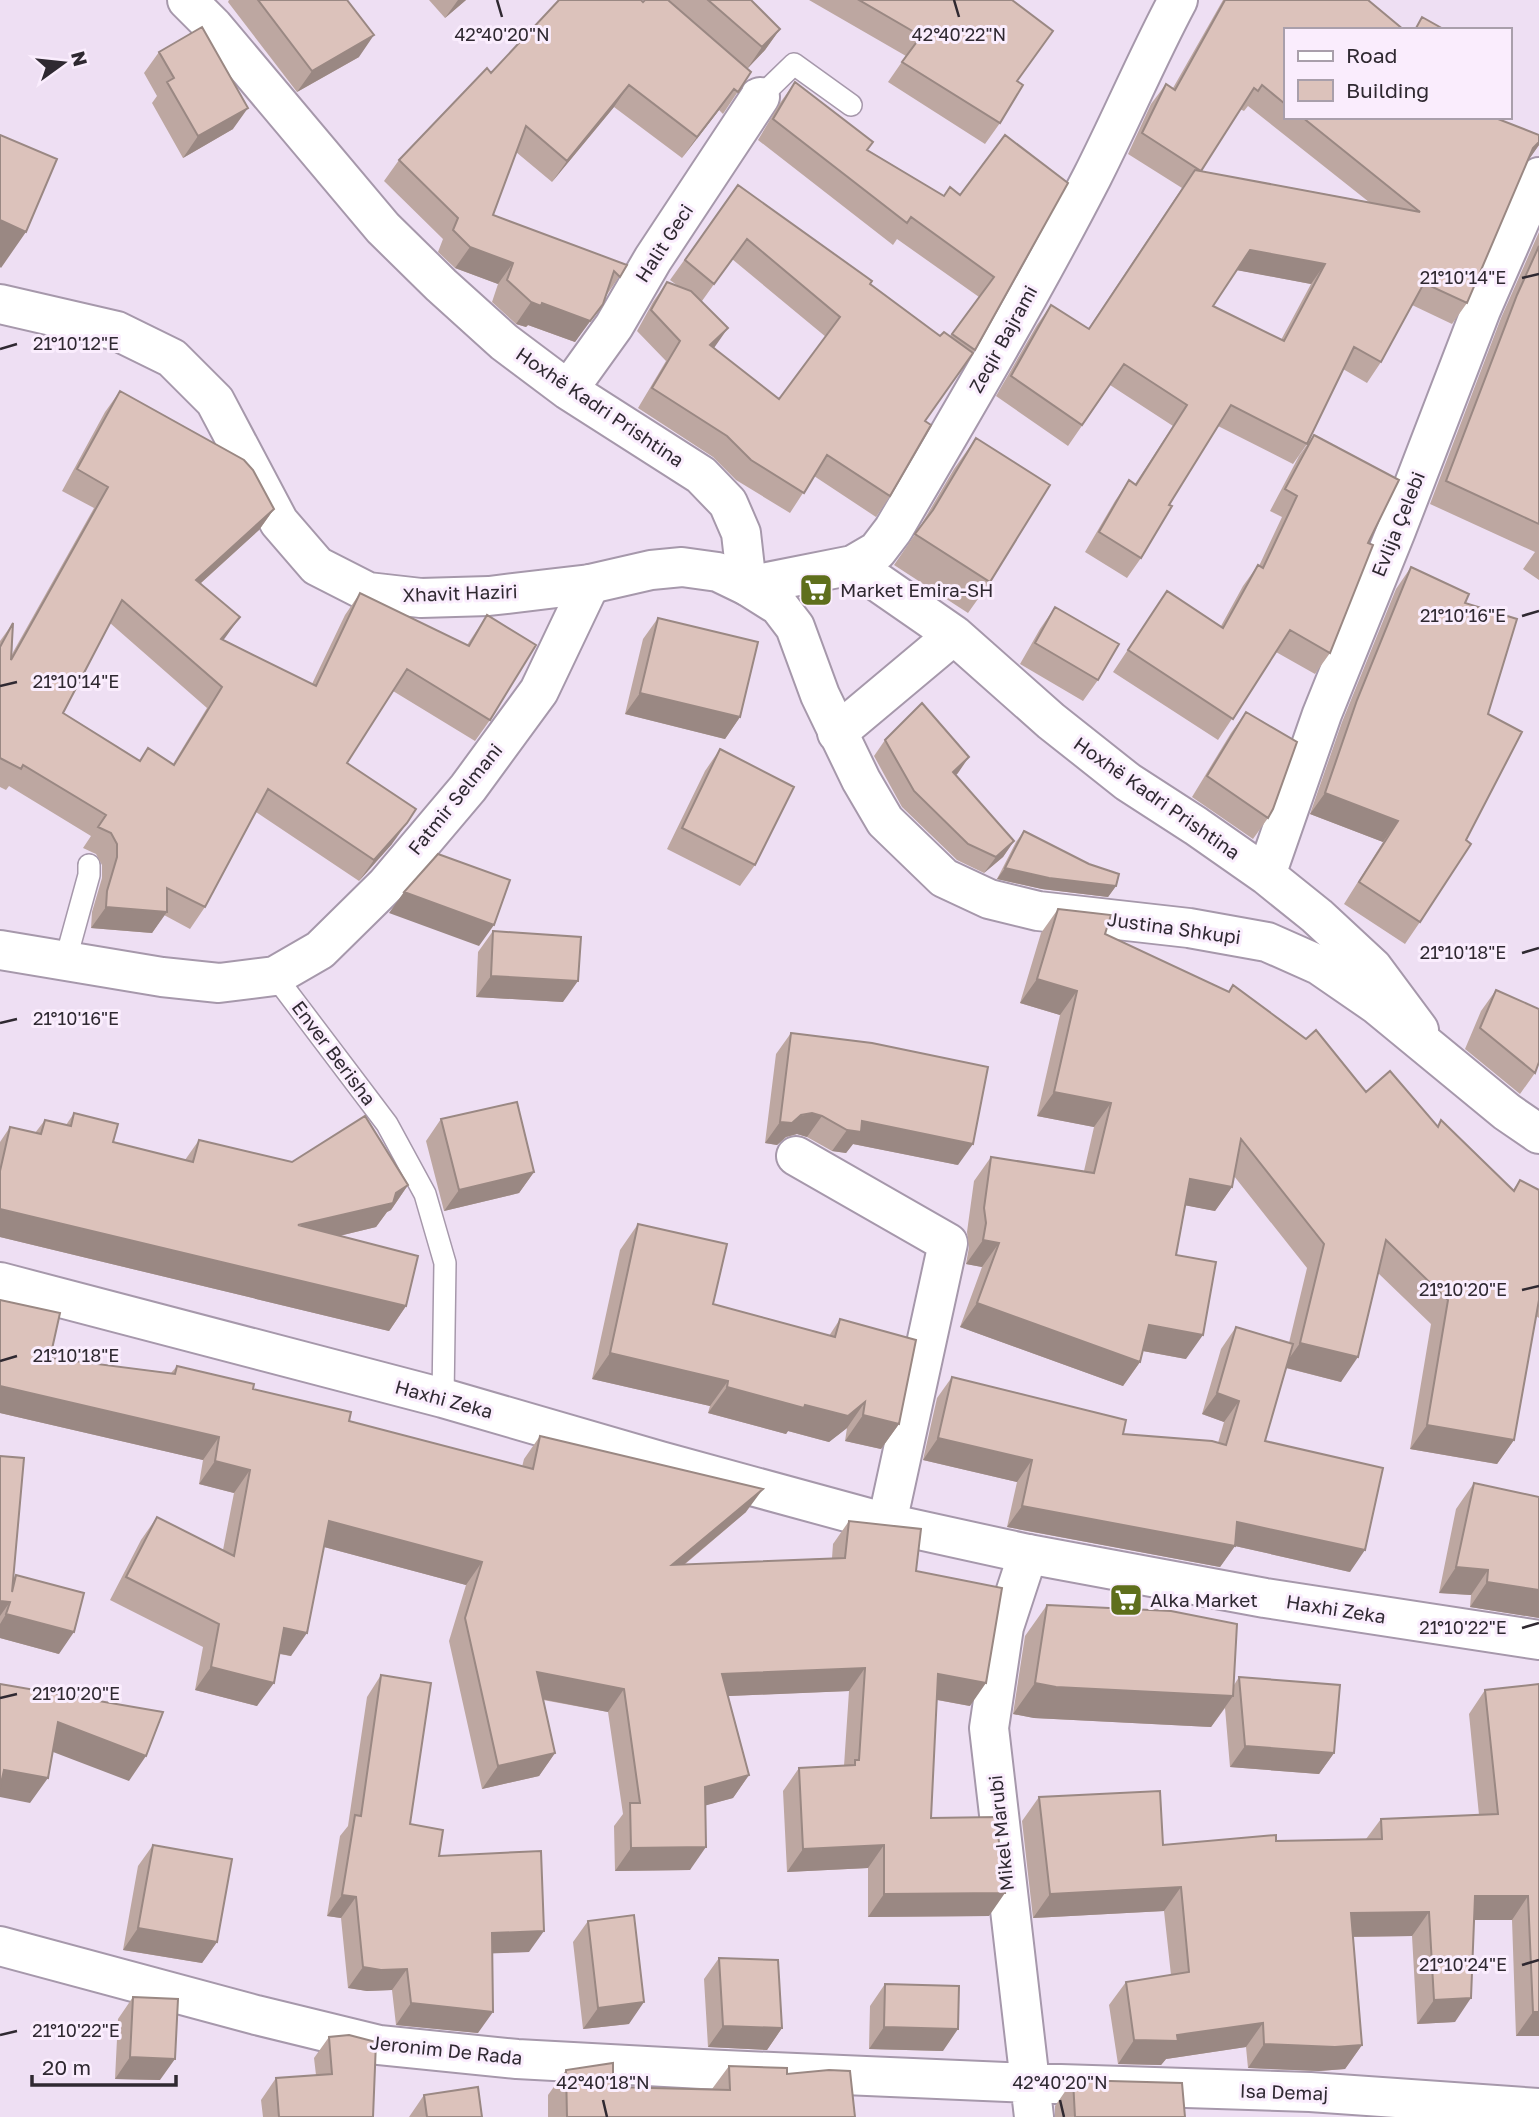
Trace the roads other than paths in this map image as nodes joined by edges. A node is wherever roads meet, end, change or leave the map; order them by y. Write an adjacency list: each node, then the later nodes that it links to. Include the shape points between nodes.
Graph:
1 (187, 0): 7 (street, Hoxhë Kadri Prishtina, via 383,228 505,342)
2 (1178, 0): 8 (street, Zeqir Bajrami, via 1092,176 955,425 893,530 877,551)
3 (750, 88): 4 (lane, Halit Geci, via 794,64); 7 (street, Halit Geci, via 614,326)
4 (851, 105)
5 (1539, 177): 14 (street, Evlija Çelebi, via 1481,310 1322,713)
6 (0, 304): 9 (street, Xhavit Haziri, via 117,331 172,358 215,401 279,522 317,566 368,593 421,598 489,596)
7 (568, 390): 10 (street, Hoxhë Kadri Prishtina, via 701,475 728,503 741,533)
8 (853, 565): 10 (street, Zeqir Bajrami); 11 (street, Hoxhë Kadri Prishtina)
9 (590, 584): 10 (street, Xhavit Haziri, via 682,567 718,572); 17 (street, Fatmir Selmani, via 539,691 468,788 386,885 320,950)
10 (747, 586): 12 (street, Justina Shkupi, via 779,606 795,627)
11 (954, 635): 12 (street); 14 (street, Hoxhë Kadri Prishtina, via 1128,782)
12 (837, 733): 18 (street, Justina Shkupi, via 886,821 944,878 989,899 1038,911 1267,942 1319,965)
13 (89, 865): 16 (lane)
14 (1266, 875): 18 (street, Hoxhë Kadri Prishtina, via 1373,968)
15 (0, 950): 16 (street)
16 (65, 962): 17 (street, via 219,983)
17 (275, 976): 22 (lane, Enver Berisha, via 387,1124 425,1194 445,1263)
18 (1437, 1054): 19 (street, Justina Shkupi)
19 (1539, 1134)
20 (796, 1156): 23 (street, via 948,1243)
21 (0, 1282): 22 (street, Haxhi Zeka)
22 (443, 1398): 23 (street, Haxhi Zeka)
23 (887, 1523): 24 (street, Haxhi Zeka)
24 (1028, 1553): 25 (street, Haxhi Zeka, via 1265,1598); 27 (street, Mikel Marubi, via 1004,1627 989,1728)
25 (1539, 1640)
26 (0, 1946): 27 (street, Jeronim De Rada, via 379,2045)
27 (1031, 2100): 28 (street, Isa Demaj, via 1310,2092)
28 (1539, 2108)

